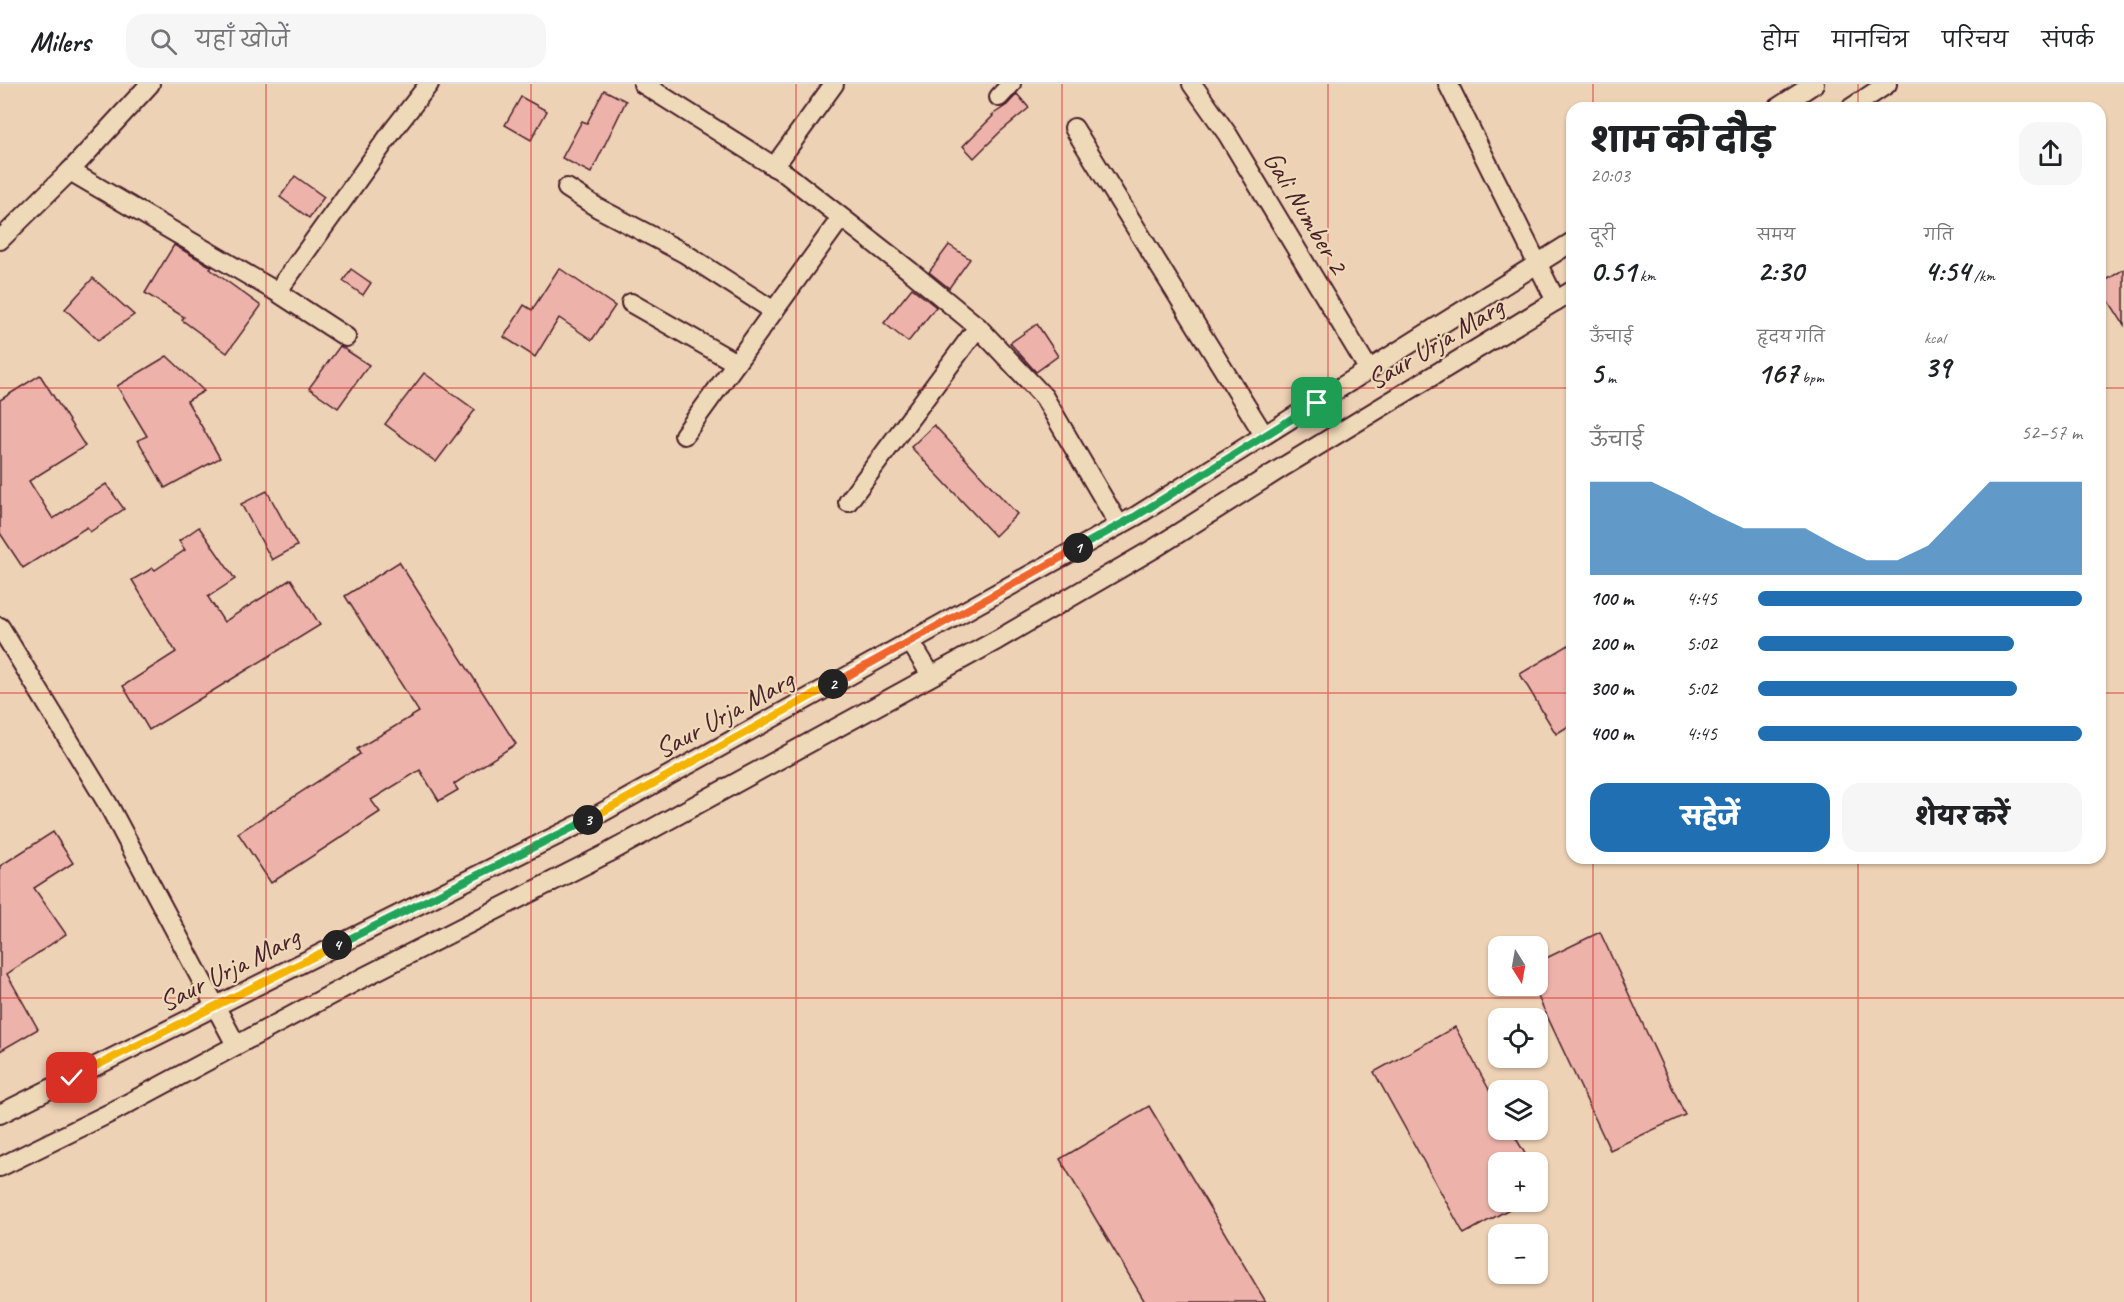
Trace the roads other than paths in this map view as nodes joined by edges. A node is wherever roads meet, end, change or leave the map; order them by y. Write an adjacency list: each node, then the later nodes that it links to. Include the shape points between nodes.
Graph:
1 (150, 84): 13 (street)
2 (429, 84): 19 (street)
3 (644, 84): 12 (street)
4 (834, 84): 12 (street)
5 (1192, 84): 27 (street, Gali Number 2, via 1228,135)
6 (1448, 84): 18 (street)
7 (1814, 84): 9 (street)
8 (1887, 84): 10 (street)
9 (1786, 102)
10 (1860, 102)
11 (1074, 128): 29 (street)
12 (774, 167): 15 (street)
13 (70, 171): 16 (street); 19 (street)
14 (567, 188): 23 (street, via 684,253)
15 (841, 218): 23 (street); 24 (street)
16 (0, 240)
17 (1566, 246): 18 (street, Saur Urja Marg)
18 (1538, 264): 21 (street); 27 (street, Saur Urja Marg)
19 (277, 292): 25 (street)
20 (1566, 295): 21 (street, Saur Urja Marg)
21 (1556, 301): 34 (street, Saur Urja Marg, via 1155,548)
22 (631, 303): 26 (street)
23 (774, 311): 26 (street)
24 (978, 327): 30 (street); 31 (street, via 1044,397)
25 (346, 337)
26 (736, 363): 28 (street)
27 (1369, 370): 29 (street, Saur Urja Marg)
28 (684, 435)
29 (1264, 435): 31 (street, Saur Urja Marg)
30 (848, 502)
31 (1119, 525): 33 (street, Saur Urja Marg)
32 (0, 627): 35 (street, via 109,806)
33 (910, 641): 34 (street); 35 (street, Saur Urja Marg, via 594,817)
34 (931, 675): 36 (street, Saur Urja Marg, via 608,854)
35 (215, 1006): 36 (street); 37 (street, Saur Urja Marg)
36 (236, 1045): 38 (street, Saur Urja Marg)
37 (0, 1114)
38 (0, 1167)

